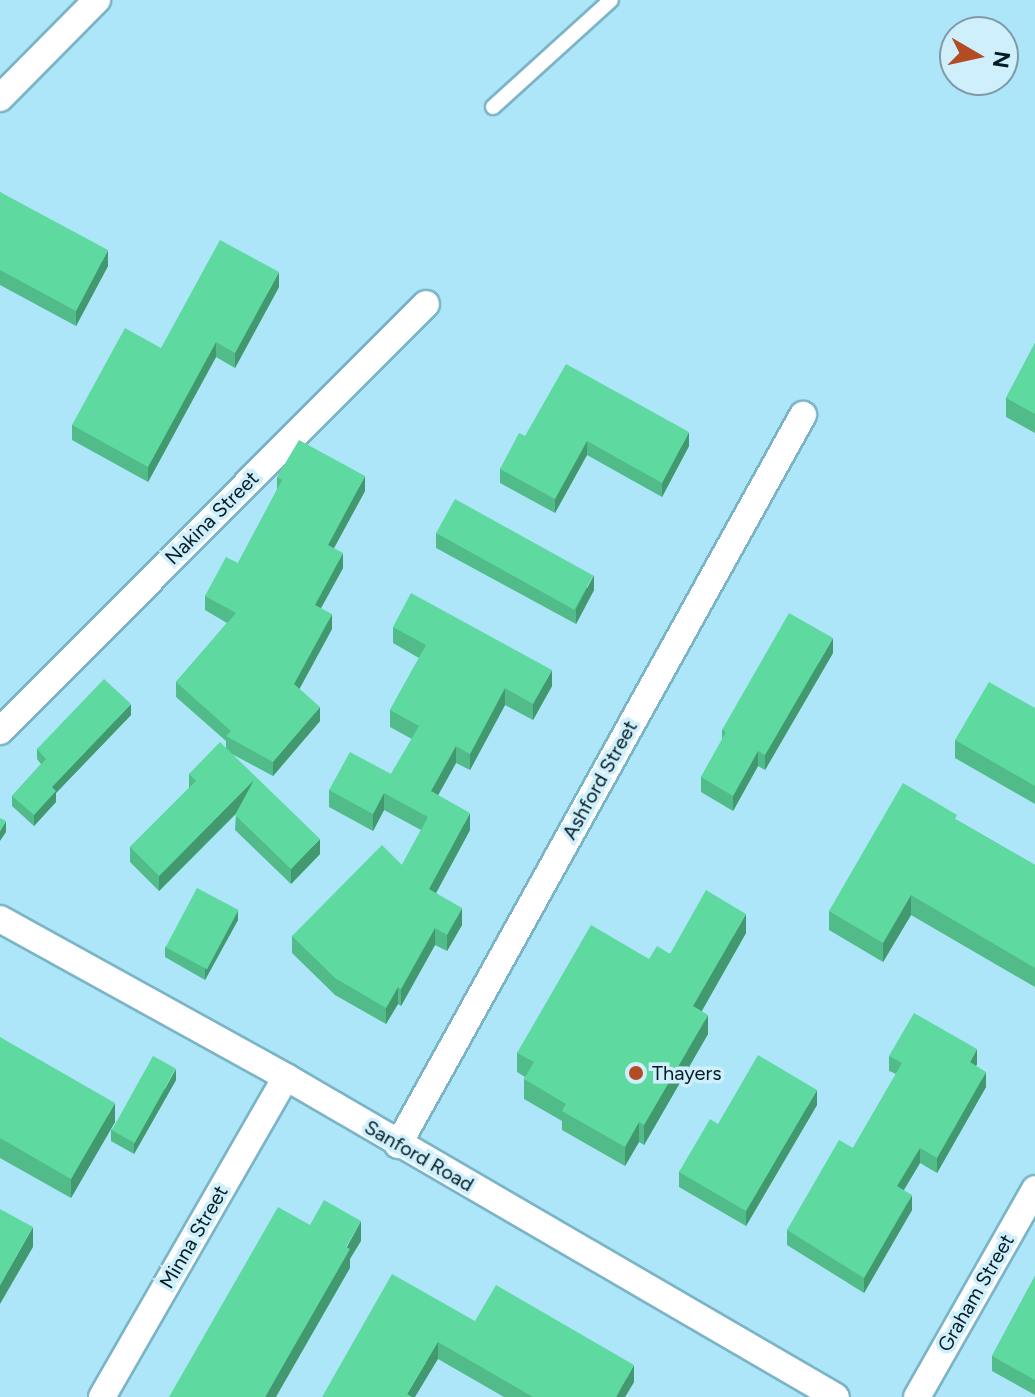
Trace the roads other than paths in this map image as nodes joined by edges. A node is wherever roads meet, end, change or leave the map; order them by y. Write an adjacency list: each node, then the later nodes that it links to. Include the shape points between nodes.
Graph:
1 (97, 0): 3 (street)
2 (611, 0): 4 (lane)
3 (0, 98)
4 (493, 107)
5 (426, 304): 7 (street, Nakina Street)
6 (803, 415): 10 (street, Ashford Street)
7 (0, 731)
8 (0, 919): 9 (street, Sanford Road)
9 (286, 1077): 10 (street, Sanford Road); 12 (street, Minna Street)
10 (398, 1145): 13 (street, Sanford Road)
11 (1035, 1189): 14 (street, Graham Street)
12 (102, 1397)
13 (836, 1397)
14 (917, 1397)

